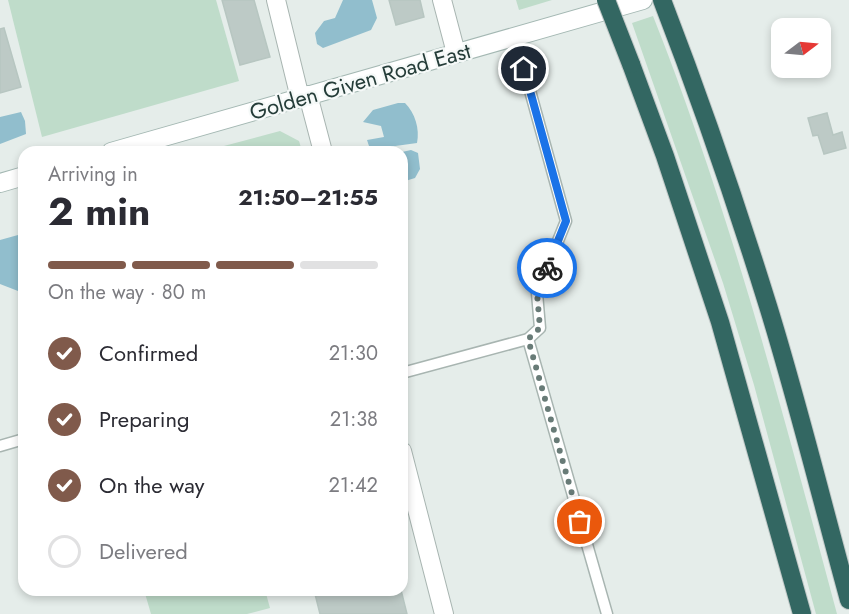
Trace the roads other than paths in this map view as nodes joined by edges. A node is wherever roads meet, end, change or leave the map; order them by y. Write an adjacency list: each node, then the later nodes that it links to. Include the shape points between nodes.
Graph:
1 (276, 0): 8 (street)
2 (442, 0): 7 (street)
3 (606, 0): 21 (highway, bridge, via 714,301)
4 (643, 0): 6 (street, Golden Given Road East)
5 (662, 0): 18 (highway, via 768,306)
6 (517, 36): 7 (street, Golden Given Road East); 13 (lane, via 566,221 537,293 540,328)
7 (456, 53): 8 (street, Golden Given Road East)
8 (304, 97): 9 (street, Golden Given Road East); 10 (street)
9 (132, 146)
10 (321, 146)
11 (18, 178): 12 (street)
12 (0, 183)
13 (528, 339): 14 (lane); 20 (lane)
14 (408, 371)
15 (18, 441): 16 (lane)
16 (0, 446)
17 (408, 475): 19 (street)
18 (849, 600)
19 (444, 614)
20 (607, 614)
21 (802, 614)

